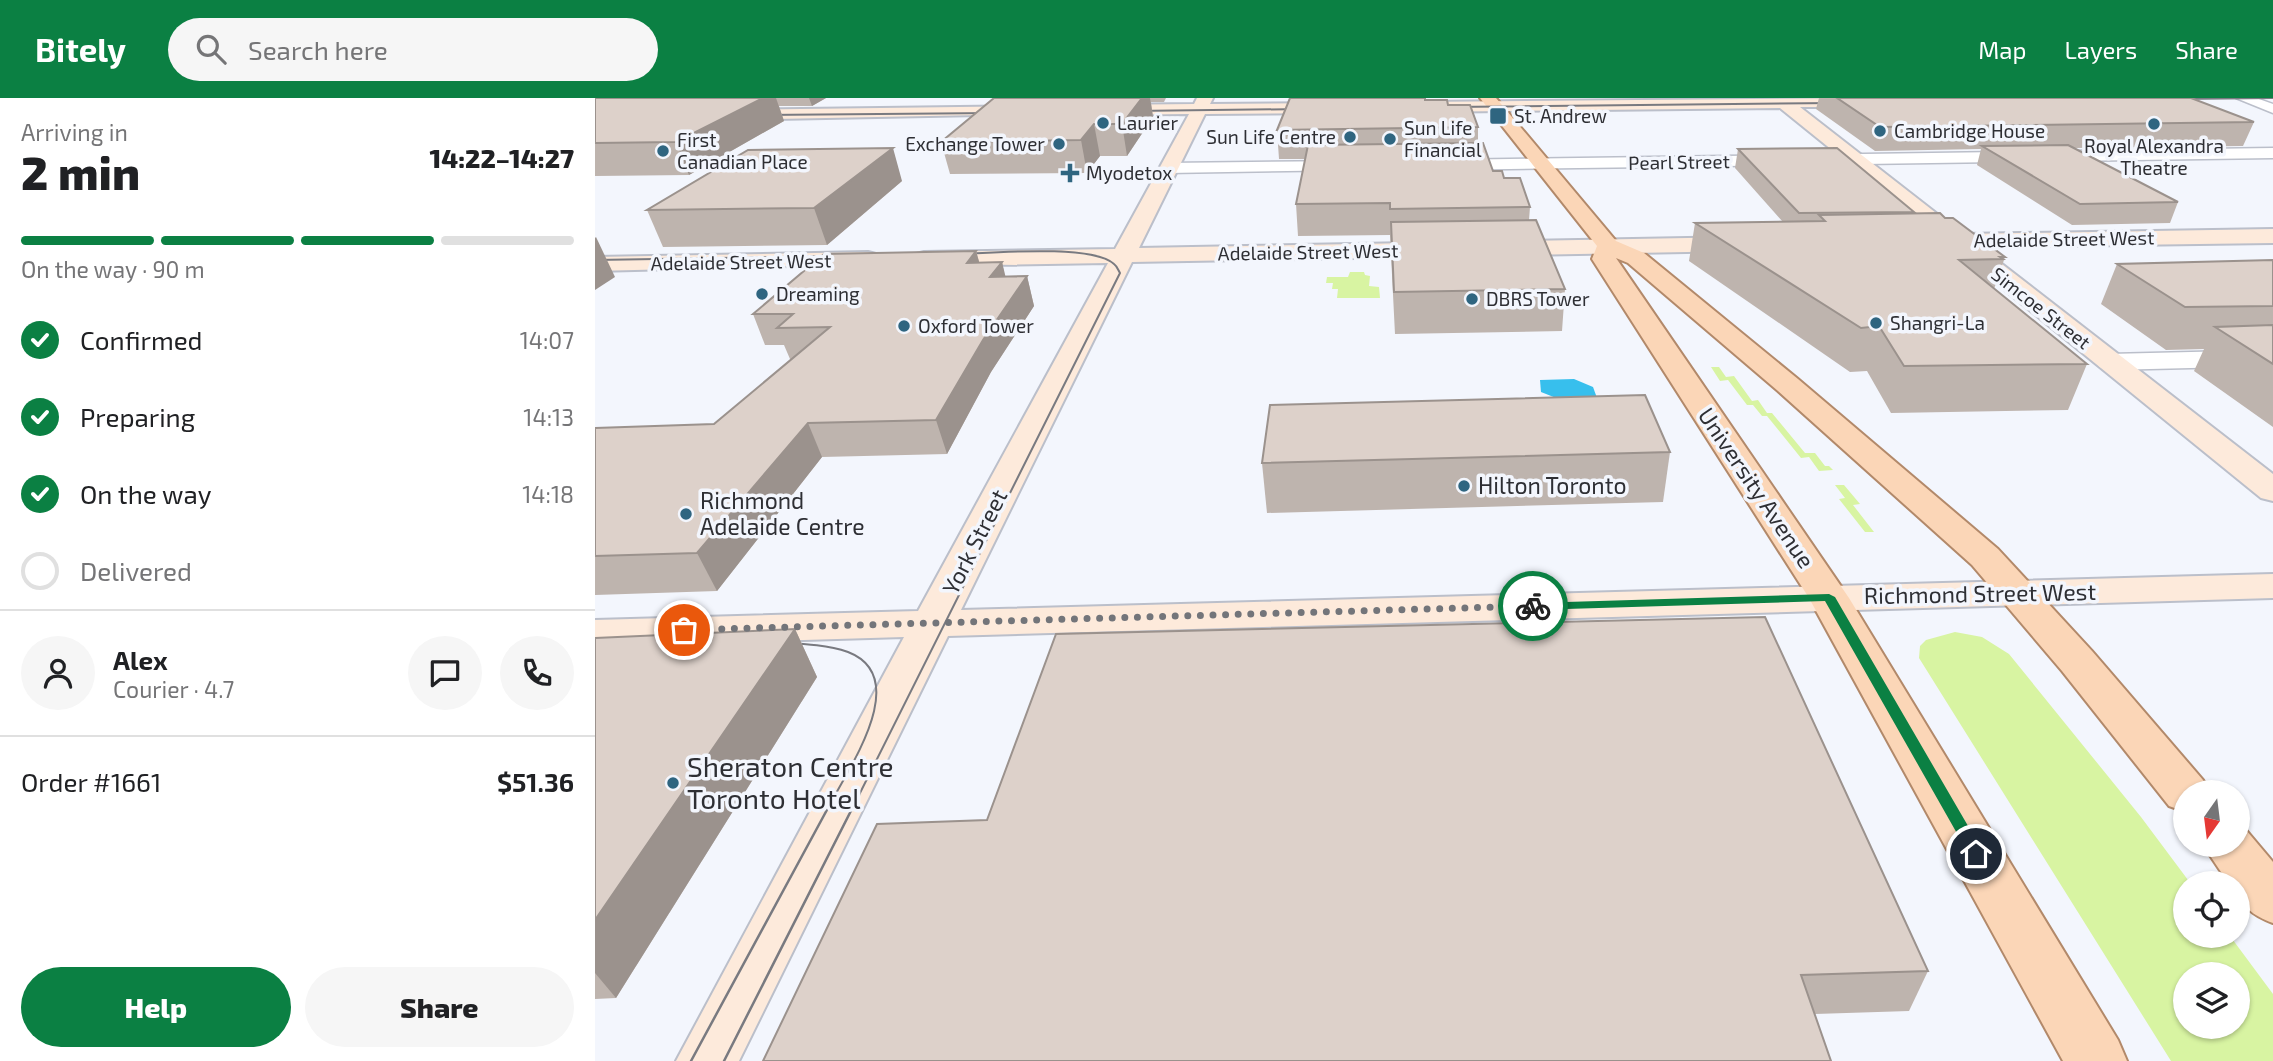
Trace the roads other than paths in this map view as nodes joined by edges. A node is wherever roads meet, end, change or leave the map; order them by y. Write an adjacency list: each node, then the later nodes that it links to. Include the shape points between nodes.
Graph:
1 (2243, 98): 9 (street)
2 (1780, 100): 3 (main road); 4 (main road); 14 (main road, Simcoe Street)
3 (1634, 101): 5 (main road)
4 (1892, 101)
5 (1491, 102): 8 (main road); 15 (main road, University Avenue)
6 (1202, 104): 7 (main road); 10 (main road); 18 (main road, York Street)
7 (1360, 107)
8 (1401, 107)
9 (2273, 109)
10 (1082, 110)
11 (1041, 111): 12 (main road)
12 (717, 115)
13 (2273, 153): 14 (street, Pearl Street)
14 (1854, 159): 15 (street, Pearl Street); 20 (main road, Simcoe Street)
15 (1543, 164): 16 (street, Pearl Street); 23 (main road, University Avenue)
16 (1427, 165)
17 (1362, 166): 18 (street)
18 (1168, 168): 24 (main road, York Street)
19 (2273, 236): 20 (main road, Adelaide Street West)
20 (1957, 240): 21 (main road, Adelaide Street West); 27 (main road, Simcoe Street)
21 (1915, 241)
22 (1766, 243): 23 (main road, Adelaide Street West)
23 (1608, 246): 24 (main road, Adelaide Street West); 30 (main road, University Avenue, via 1636,258 1788,385 1985,557); 31 (main road, University Avenue, via 1604,259)
24 (1123, 255): 25 (main road, Adelaide Street West); 32 (main road, York Street)
25 (595, 264)
26 (2273, 358): 27 (street)
27 (2109, 362): 28 (main road, Simcoe Street)
28 (2273, 491)
29 (2273, 586): 30 (main road, Richmond Street West)
30 (2019, 594): 31 (main road, Richmond Street West); 34 (main road, University Avenue)
31 (1829, 597): 32 (main road, Richmond Street West); 38 (main road, University Avenue)
32 (933, 624): 33 (main road, Richmond Street West); 37 (main road, York Street)
33 (595, 633)
34 (2175, 780)
35 (2239, 858): 36 (main road)
36 (2273, 900)
37 (707, 1061)
38 (2096, 1061)

